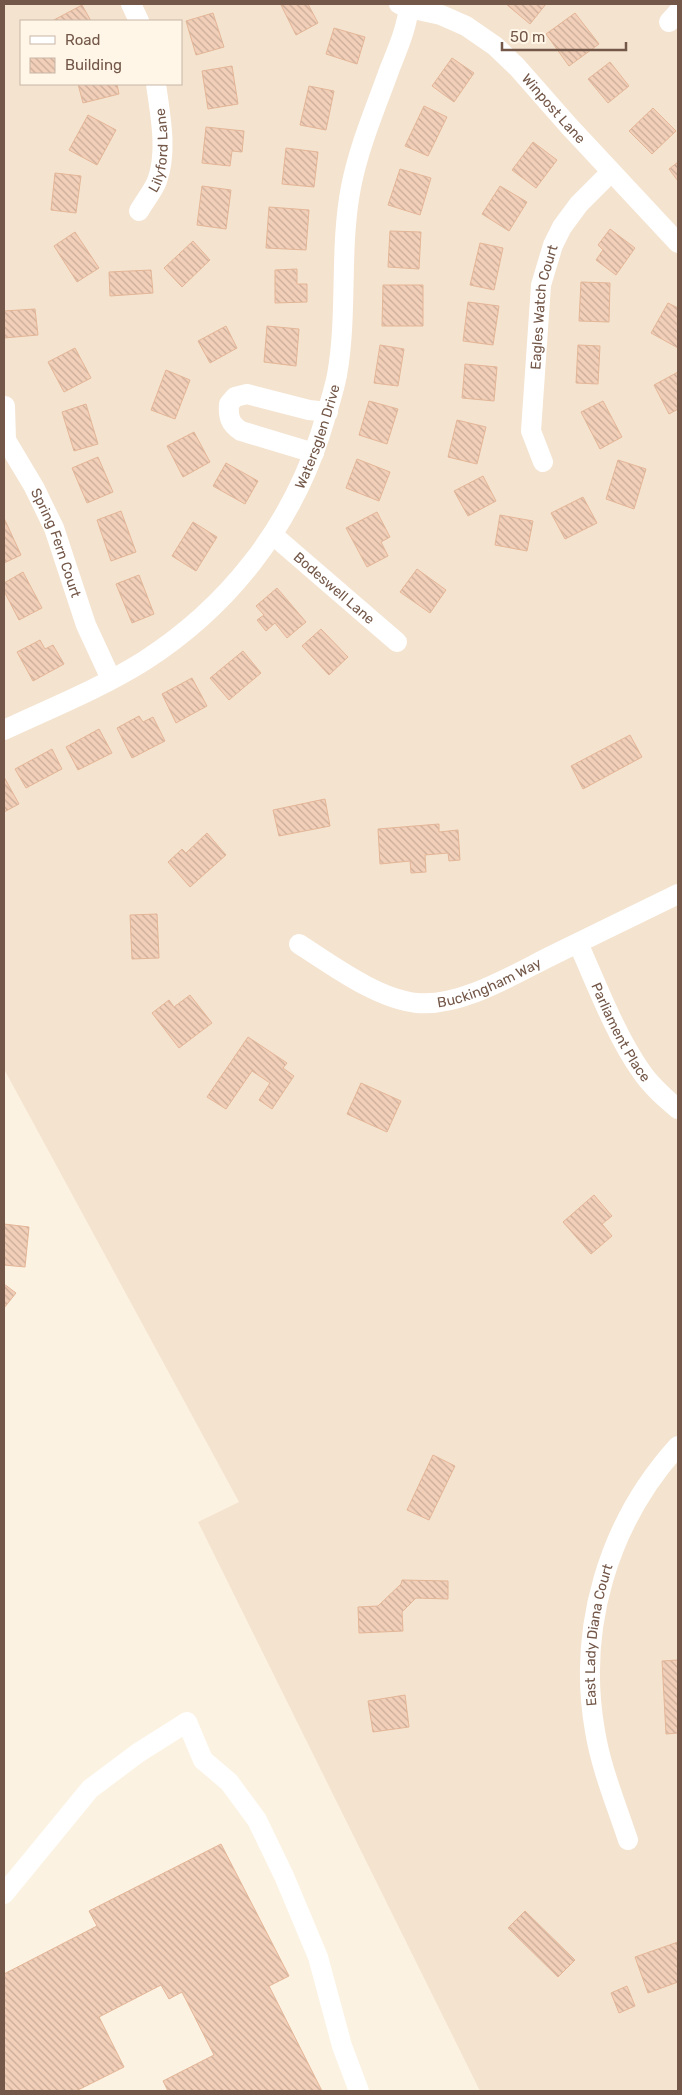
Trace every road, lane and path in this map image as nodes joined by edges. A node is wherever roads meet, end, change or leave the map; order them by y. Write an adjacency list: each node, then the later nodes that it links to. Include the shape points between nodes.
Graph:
1 (132, 4): 3 (street)
2 (406, 5): 5 (street, Winpost Lane, via 466,26 495,46); 9 (street, Watersglen Drive, via 398,48 360,149 350,188 341,342)
3 (140, 20)
4 (156, 85): 6 (street, Lilyford Lane, via 161,159 156,181)
5 (611, 172): 7 (street, Winpost Lane); 11 (street, Eagles Watch Court, via 579,204 562,228 552,245 541,285 531,431)
6 (139, 211)
7 (678, 243)
8 (5, 406): 14 (street, Spring Fern Court, via 6,440 54,528 86,625)
9 (328, 412): 10 (street, Watersglen Drive); 10 (street, via 247,394 229,404 228,417 241,431)
10 (314, 453): 12 (street, Watersglen Drive)
11 (543, 462)
12 (273, 535): 13 (street, Bodeswell Lane); 14 (street, Watersglen Drive, via 243,576 208,613 164,647)
13 (397, 642)
14 (111, 680): 15 (street, Watersglen Drive)
15 (4, 730)
16 (678, 894): 17 (street, Buckingham Way)
17 (578, 943): 18 (street, Buckingham Way, via 491,986 440,1003 417,1003 387,995); 19 (street, Parliament Place, via 625,1046 660,1094)
18 (300, 944)
19 (678, 1109)
20 (678, 1446): 21 (street, East Lady Diana Court, via 645,1487 630,1512 602,1582 591,1639 590,1686 595,1733)
21 (628, 1840)
22 (4, 1894): 23 (street, via 90,1789 187,1722 203,1760 228,1782 257,1820 284,1876 318,1957 342,2046)
23 (359, 2091)

